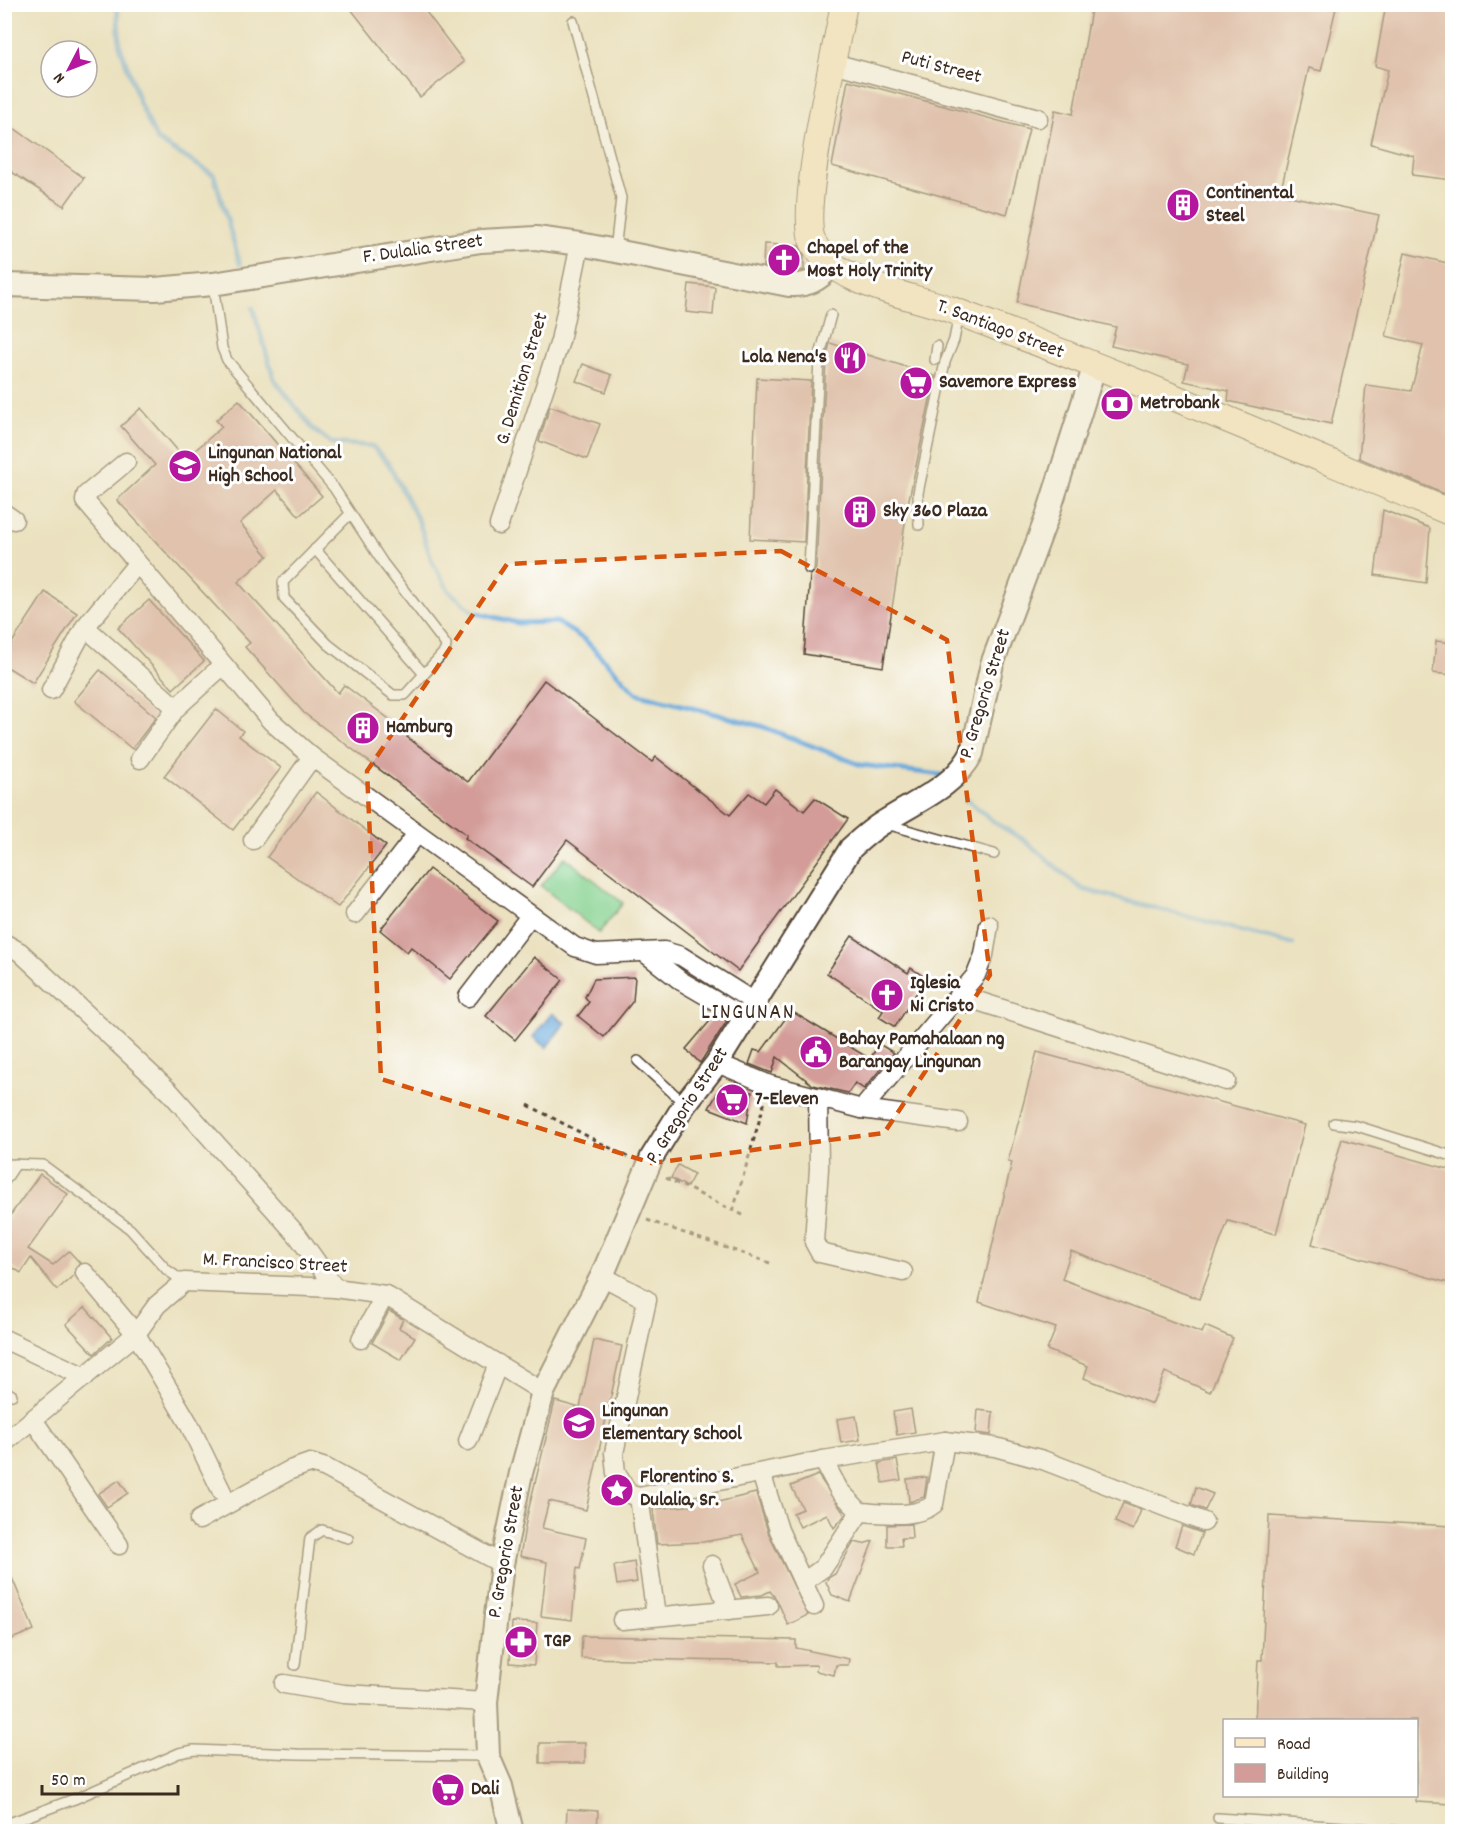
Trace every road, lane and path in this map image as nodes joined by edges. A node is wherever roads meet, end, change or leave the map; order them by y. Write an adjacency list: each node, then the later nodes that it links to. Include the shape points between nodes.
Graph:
1 (844, 4): 3 (main road, T. Santiago Street)
2 (573, 21): 6 (lane, via 621,198)
3 (833, 63): 4 (street, Puti Street); 7 (main road, T. Santiago Street, via 820,131 809,227 820,254)
4 (1038, 118)
5 (580, 244): 6 (street, F. Dulalia Street); 8 (street, F. Dulalia Street, via 536,238 481,241); 18 (street, G. Demition Street, via 560,341)
6 (615, 250): 7 (street, F. Dulalia Street, via 789,285 804,286)
7 (832, 266): 10 (main road, T. Santiago Street, via 853,277)
8 (213, 284): 9 (street, F. Dulalia Street, via 155,289); 17 (lane, via 227,360 334,488)
9 (4, 285)
10 (959, 313): 14 (main road, T. Santiago Street); 19 (lane, via 918,493)
11 (831, 315): 22 (lane, via 819,359)
12 (937, 346): 13 (lane)
13 (935, 360)
14 (1095, 365): 16 (main road, T. Santiago Street); 30 (street, P. Gregorio Street, via 1047,517 992,664 972,753 965,767 939,788)
15 (126, 462): 21 (street, via 86,495 85,501)
16 (1452, 513)
17 (350, 514): 20 (lane); 25 (lane, via 446,645)
18 (499, 525)
19 (919, 525)
20 (315, 549): 25 (lane); 25 (lane, via 283,582 284,598 328,644 393,695 405,694)
21 (137, 564): 23 (street); 24 (street)
22 (809, 569)
23 (85, 627): 26 (street); 27 (street)
24 (222, 666): 27 (street); 28 (street, via 271,721)
25 (424, 675)
26 (51, 690)
27 (176, 708): 29 (street)
28 (312, 757): 31 (street); 32 (street)
29 (140, 759)
30 (881, 823): 33 (lane); 43 (street, P. Gregorio Street, via 851,848)
31 (417, 834): 34 (street); 35 (street)
32 (253, 840)
33 (994, 854)
34 (355, 914)
35 (530, 916): 38 (street, via 585,951); 41 (street)
36 (989, 925): 40 (street, via 976,975)
37 (4, 943): 69 (street, via 20,952 170,1092 298,1236)
38 (645, 953): 39 (street, via 664,951 681,956); 42 (street)
39 (719, 981): 42 (street); 43 (street)
40 (959, 995): 44 (street); 48 (street)
41 (468, 997)
42 (709, 998): 43 (street)
43 (748, 1010): 46 (street, P. Gregorio Street)
44 (909, 1052): 47 (path); 53 (street)
45 (638, 1061): 51 (lane)
46 (717, 1063): 49 (street); 51 (street, P. Gregorio Street)
47 (972, 1069)
48 (1227, 1081)
49 (770, 1085): 50 (street); 61 (path)
50 (818, 1097): 53 (street); 65 (street, via 816,1249)
51 (685, 1104): 59 (street, P. Gregorio Street)
52 (528, 1105): 59 (path)
53 (862, 1109): 54 (street)
54 (958, 1122)
55 (1334, 1123): 56 (lane, via 1357,1126)
56 (1452, 1156)
57 (4, 1164): 58 (lane)
58 (16, 1164): 60 (lane); 68 (lane, via 44,1165 130,1229)
59 (647, 1168): 61 (path); 62 (street, P. Gregorio Street)
60 (4, 1182)
61 (733, 1211): 63 (path)
62 (628, 1213): 64 (path); 67 (street, P. Gregorio Street)
63 (745, 1216)
64 (770, 1263)
65 (903, 1272)
66 (86, 1273): 71 (street)
67 (602, 1276): 76 (street, P. Gregorio Street); 84 (street, via 647,1300 614,1453 616,1473 623,1487)
68 (184, 1282): 69 (street, M. Francisco Street); 71 (street, M. Francisco Street, via 157,1305)
69 (335, 1288): 70 (street, M. Francisco Street)
70 (385, 1295): 73 (street); 74 (street, M. Francisco Street)
71 (136, 1334): 75 (street, M. Francisco Street); 83 (street, via 189,1424)
72 (4, 1339): 75 (street)
73 (361, 1339)
74 (498, 1364): 76 (street, M. Francisco Street); 78 (street)
75 (85, 1377): 77 (street, M. Francisco Street)
76 (543, 1392): 90 (street, P. Gregorio Street)
77 (34, 1421): 80 (street, M. Francisco Street); 89 (street)
78 (468, 1441)
79 (945, 1441): 81 (street); 85 (street, via 934,1504 928,1509 901,1514); 87 (street, via 995,1447 1043,1460)
80 (4, 1443)
81 (823, 1460): 82 (street); 85 (street, via 839,1490)
82 (761, 1473): 84 (street); 92 (street, via 779,1530)
83 (222, 1492)
84 (639, 1497): 96 (street)
85 (860, 1512): 92 (street, via 824,1569)
86 (199, 1520): 90 (street, via 310,1463 326,1468)
87 (1204, 1522)
88 (348, 1538): 98 (lane, via 322,1530 310,1538)
89 (119, 1545)
90 (502, 1564): 100 (street, P. Gregorio Street)
91 (712, 1565): 95 (street)
92 (803, 1582): 94 (street)
93 (768, 1606): 95 (street)
94 (814, 1606)
95 (729, 1610): 96 (street)
96 (656, 1616): 97 (street)
97 (622, 1620)
98 (296, 1665)
99 (284, 1684): 100 (street, via 344,1694)
100 (486, 1702): 101 (street, P. Gregorio Street)
101 (488, 1756): 103 (lane, via 195,1750 179,1753); 104 (street, P. Gregorio Street, via 501,1786)
102 (1218, 1818): 105 (lane)
103 (4, 1825)
104 (512, 1832)
105 (1414, 1832)

